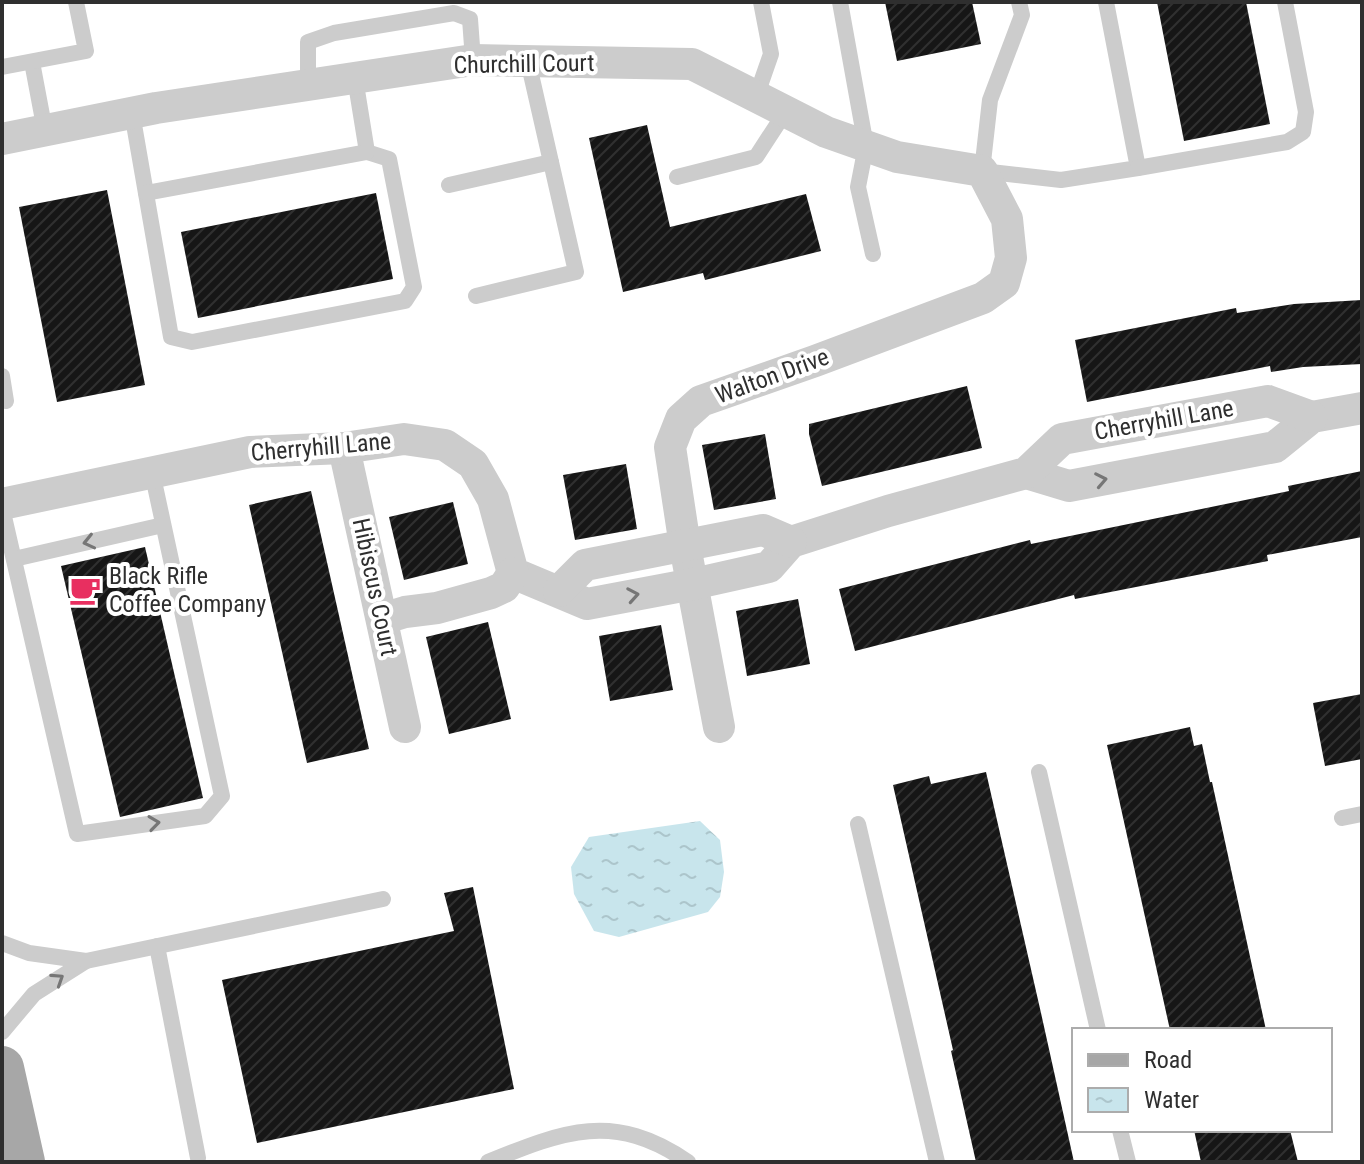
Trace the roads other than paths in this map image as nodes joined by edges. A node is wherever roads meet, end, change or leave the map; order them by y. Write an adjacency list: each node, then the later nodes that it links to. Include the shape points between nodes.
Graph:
1 (76, 2): 9 (lane, via 86,51)
2 (761, 2): 13 (lane, via 771,54)
3 (840, 2): 18 (lane)
4 (1019, 2): 22 (lane, via 1022,15 990,100)
5 (1106, 2): 21 (lane)
6 (1285, 2): 21 (lane, via 1306,112 1303,132 1287,142)
7 (473, 60): 8 (street, Churchill Court); 11 (street, Churchill Court); 12 (lane, via 470,19 454,13 308,42)
8 (528, 61): 13 (street, Churchill Court, via 692,64); 20 (lane)
9 (32, 62): 10 (lane); 16 (lane)
10 (2, 67)
11 (355, 78): 12 (street, Churchill Court); 19 (lane)
12 (308, 85): 15 (street, Churchill Court)
13 (756, 97): 14 (street, Churchill Court)
14 (786, 111): 18 (street, Churchill Court); 23 (lane, via 756,157)
15 (132, 113): 16 (street, Churchill Court); 25 (lane)
16 (45, 131): 17 (street, Churchill Court)
17 (2, 139)
18 (866, 146): 22 (street, Churchill Court, via 897,157); 26 (lane, via 858,187)
19 (367, 152): 25 (lane); 25 (lane, via 389,159 414,287 405,301 192,342 171,337)
20 (551, 162): 24 (lane); 27 (lane, via 576,272)
21 (1138, 168): 22 (lane, via 1061,180)
22 (982, 171): 38 (street, Walton Drive, via 1007,219 1011,258 1004,283 983,298 701,401 681,419 670,447)
23 (677, 177)
24 (449, 185)
25 (146, 193)
26 (873, 254)
27 (476, 296)
28 (2, 376): 29 (lane)
29 (6, 401)
30 (1362, 408): 31 (street, Cherryhill Lane)
31 (1312, 417): 34 (street, Cherryhill Lane, one-way to 31, via 1069,486 1275,447); 34 (street, Cherryhill Lane, via 1268,401 1062,439)
32 (344, 448): 33 (street, Cherryhill Lane, via 250,452); 40 (street, Cherryhill Lane, via 404,439 445,445 473,464 493,499); 43 (street, Hibiscus Court)
33 (152, 472): 35 (street, Cherryhill Lane); 36 (lane)
34 (1026, 473): 37 (street, Cherryhill Lane)
35 (2, 506): 39 (lane)
36 (163, 525): 39 (lane, one-way to 39); 39 (lane, one-way to 36, via 77,834 205,816 222,796)
37 (791, 542): 38 (street, via 763,530); 41 (street, Cherryhill Lane, via 769,567)
38 (685, 546): 41 (street, Walton Drive); 42 (street, via 585,565)
39 (14, 559)
40 (513, 573): 42 (street, Cherryhill Lane); 43 (street, via 504,587 491,593)
41 (693, 584): 42 (street, Cherryhill Lane, one-way to 41, via 587,604); 45 (street, Walton Drive)
42 (559, 591)
43 (382, 619): 44 (street, Hibiscus Court)
44 (405, 727)
45 (719, 727)
46 (1039, 772): 54 (lane)
47 (1362, 814): 48 (lane)
48 (1342, 818)
49 (858, 824): 62 (lane)
50 (383, 899): 52 (lane)
51 (2, 943): 53 (lane, via 29,953)
52 (157, 946): 53 (lane); 58 (lane)
53 (86, 961): 55 (lane, one-way to 53, via 34,994)
54 (1098, 1028)
55 (2, 1032)
56 (2, 1068): 59 (main road)
57 (1120, 1132): 63 (lane)
58 (198, 1158)
59 (23, 1162)
60 (488, 1162): 61 (lane, via 552,1137 612,1131 650,1140)
61 (688, 1162)
62 (937, 1162)
63 (1128, 1162)

